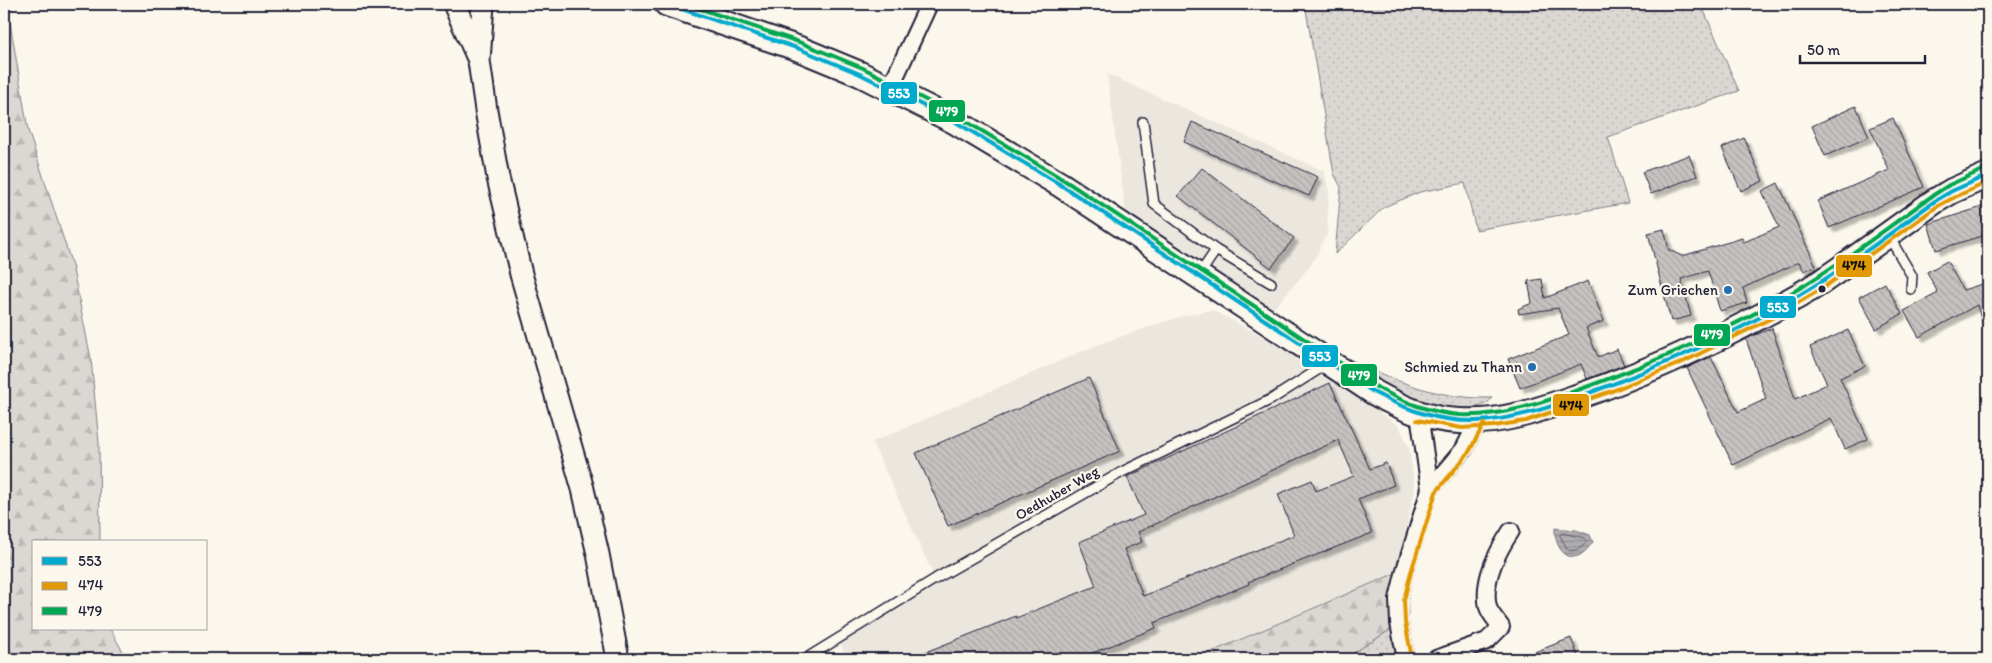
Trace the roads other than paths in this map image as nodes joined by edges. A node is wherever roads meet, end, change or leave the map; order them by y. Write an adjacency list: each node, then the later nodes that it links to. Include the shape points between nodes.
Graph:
1 (454, 4): 5 (street)
2 (483, 4): 5 (street)
3 (667, 4): 6 (main road, via 797,48)
4 (929, 4): 6 (street)
5 (480, 61): 19 (street, via 498,178 521,274 583,489)
6 (890, 88): 11 (main road, via 992,142)
7 (1143, 122): 10 (lane, via 1154,204)
8 (1988, 175): 9 (main road, via 1935,201)
9 (1888, 234): 13 (lane, via 1912,276); 16 (main road, via 1774,310 1681,356 1537,411)
10 (1216, 250): 11 (lane); 12 (lane)
11 (1199, 276): 14 (main road)
12 (1272, 283)
13 (1911, 288)
14 (1329, 363): 15 (main road, via 1382,397); 20 (lane, Oedhuber Weg, via 1272,399 1122,472 935,579)
15 (1419, 414): 16 (main road, via 1447,420); 17 (street)
16 (1478, 421): 17 (street, via 1464,449)
17 (1430, 489): 21 (street, via 1398,599)
18 (1511, 531): 22 (street, via 1492,567 1488,588 1488,609 1501,627 1488,641)
19 (618, 659)
20 (805, 659)
21 (1406, 659)
22 (1436, 659)

